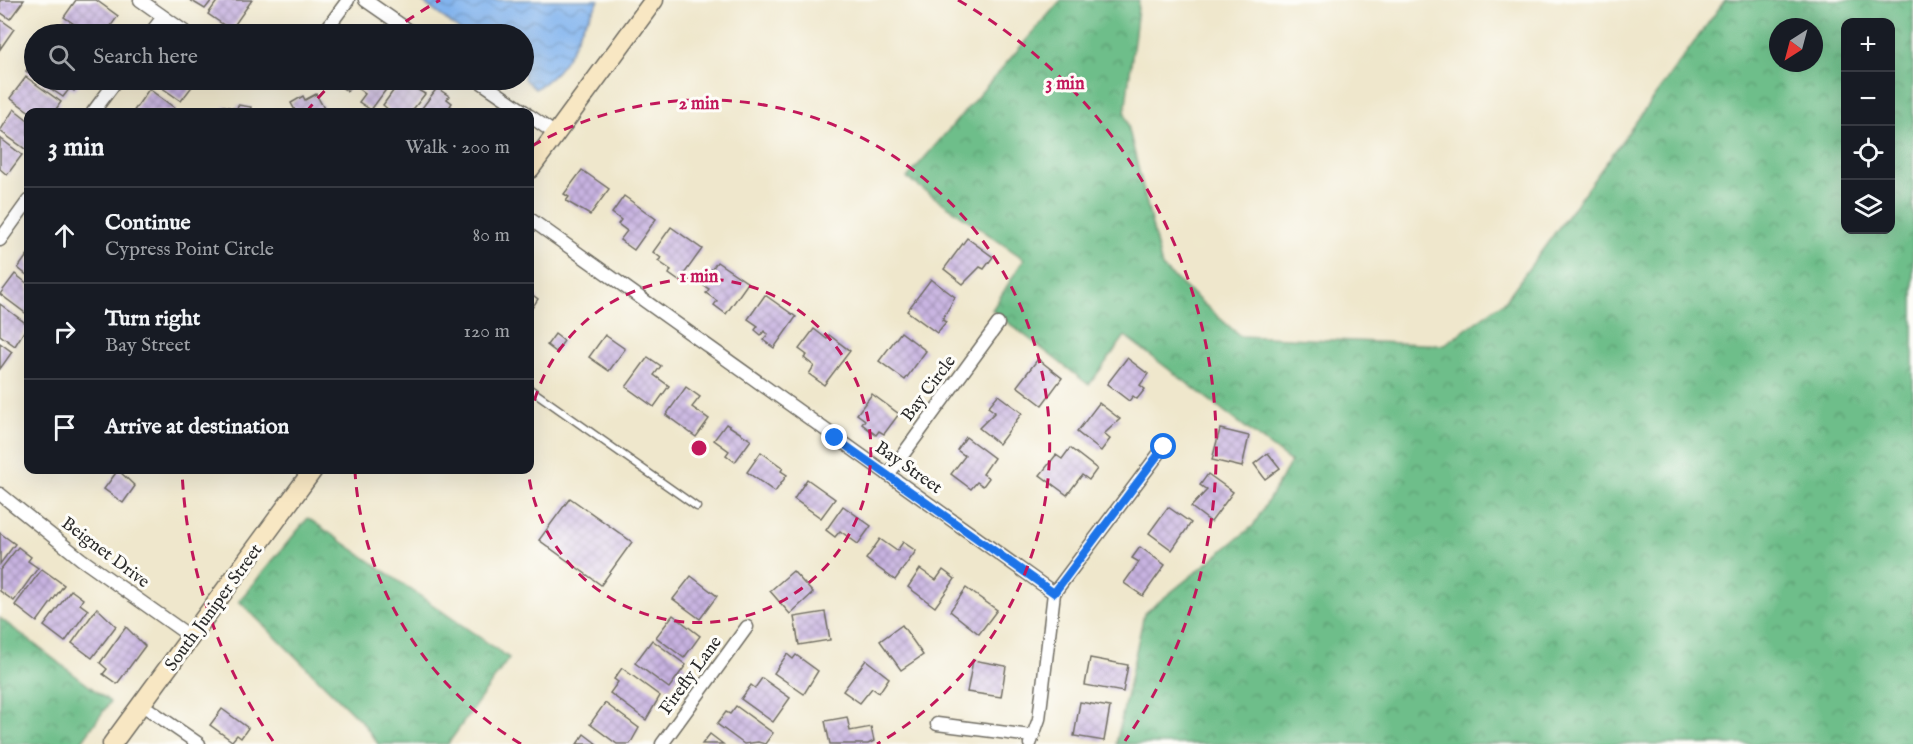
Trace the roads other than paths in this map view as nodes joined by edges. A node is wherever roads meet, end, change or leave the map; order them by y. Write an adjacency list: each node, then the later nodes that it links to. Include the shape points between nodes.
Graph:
1 (140, 0): 5 (street)
2 (348, 0): 8 (street)
3 (365, 0): 9 (street)
4 (654, 0): 15 (street)
5 (163, 17): 6 (street); 7 (street)
6 (158, 24)
7 (173, 24)
8 (330, 24)
9 (400, 24)
10 (110, 90): 12 (street)
11 (493, 90): 13 (street)
12 (96, 108)
13 (519, 108)
14 (534, 119): 15 (street)
15 (554, 133): 16 (street)
16 (534, 163)
17 (24, 207): 19 (street)
18 (534, 222): 24 (street, Bay Street)
19 (0, 240)
20 (998, 324): 24 (street, Bay Circle)
21 (534, 392): 26 (lane)
22 (1164, 447): 27 (street)
23 (310, 474): 29 (street, South Juniper Street)
24 (888, 475): 27 (street, Bay Street)
25 (0, 494): 29 (street, Beignet Drive, via 81,559)
26 (697, 507)
27 (1054, 593): 32 (street, via 1039,719)
28 (747, 627): 35 (street, Firefly Lane)
29 (190, 637): 30 (street, South Juniper Street)
30 (141, 704): 33 (street, South Juniper Street); 34 (street)
31 (937, 724): 32 (street)
32 (1030, 740)
33 (112, 744)
34 (199, 744)
35 (662, 744)

